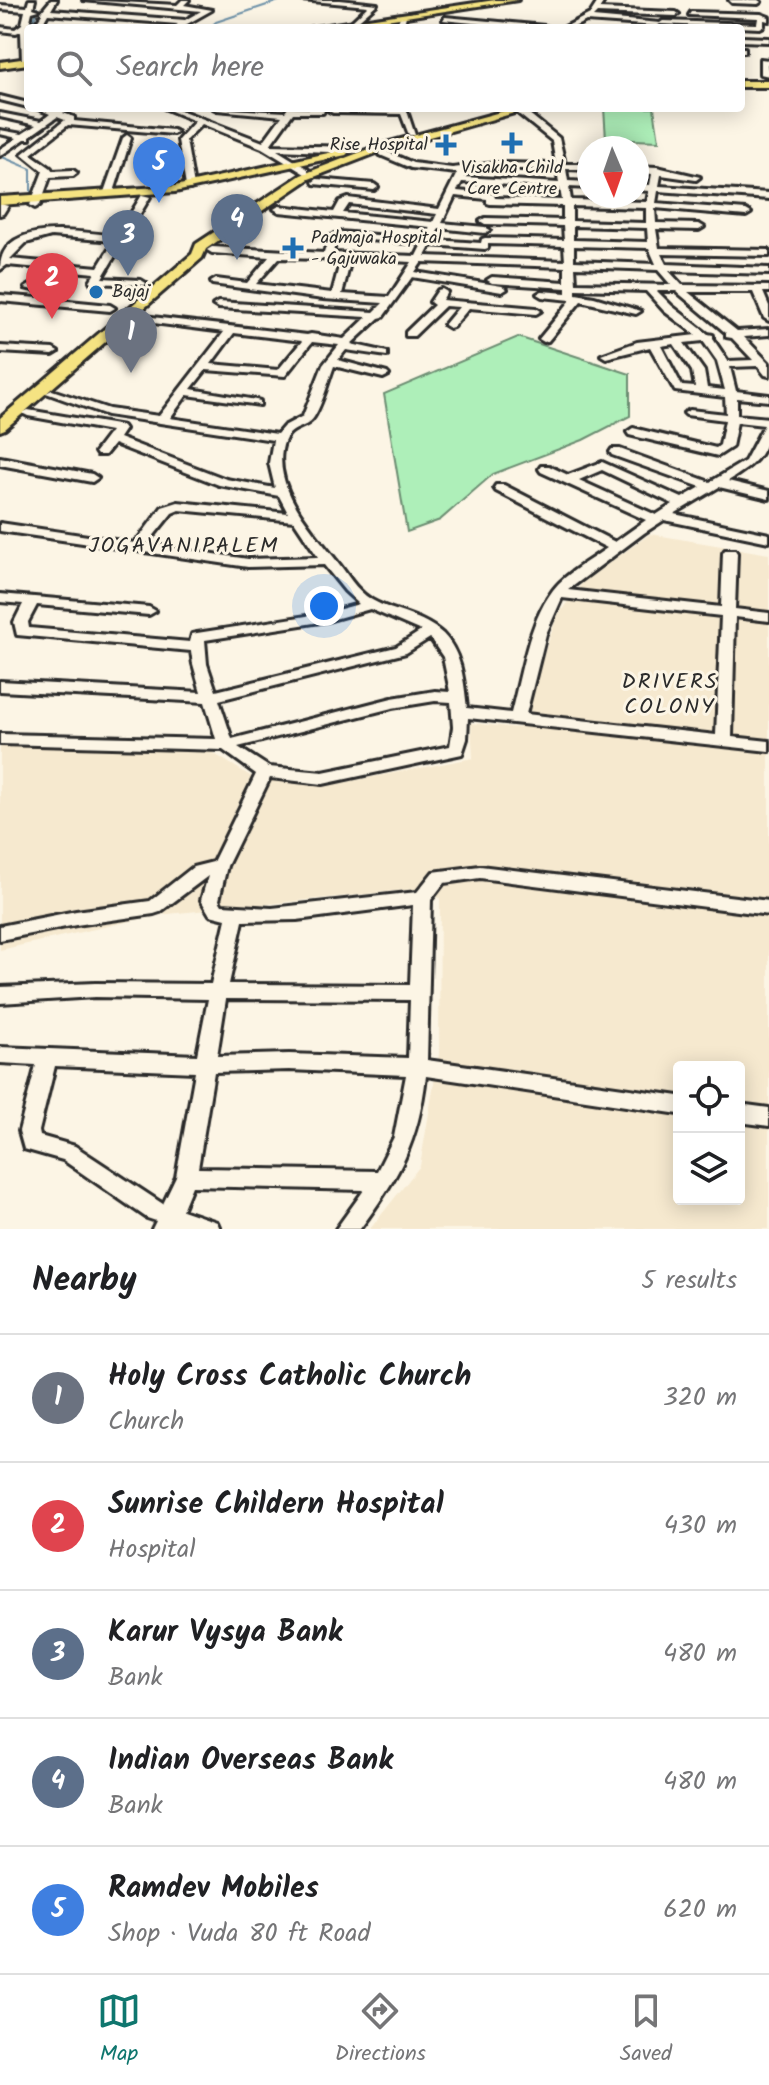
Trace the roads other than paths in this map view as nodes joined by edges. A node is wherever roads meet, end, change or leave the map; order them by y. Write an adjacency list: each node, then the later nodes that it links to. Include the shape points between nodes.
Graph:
1 (32, 0): 12 (street)
2 (54, 0): 13 (street)
3 (86, 0): 9 (street)
4 (304, 0): 8 (street)
5 (514, 0): 17 (main road)
6 (731, 0): 7 (street); 16 (street)
7 (758, 1): 20 (street)
8 (376, 2): 25 (street)
9 (182, 3): 24 (street, via 209,10)
10 (600, 5): 19 (street); 22 (street)
11 (0, 7): 12 (street)
12 (29, 10): 13 (street); 35 (street)
13 (44, 11): 18 (street); 26 (street)
14 (676, 14): 19 (street)
15 (691, 14): 16 (street)
16 (735, 15): 20 (street)
17 (403, 16): 25 (main road); 30 (street)
18 (111, 17): 24 (street); 27 (street)
19 (657, 17): 22 (street); 33 (street)
20 (764, 18): 34 (street, via 760,26)
21 (445, 19): 31 (street)
22 (586, 19): 32 (street)
23 (0, 22): 35 (street)
24 (186, 22): 28 (street)
25 (353, 23): 29 (main road)
26 (38, 24)
27 (101, 24)
28 (183, 24)
29 (347, 24)
30 (400, 24)
31 (501, 24)
32 (575, 24)
33 (699, 24)
34 (745, 26)
35 (22, 27): 36 (street); 39 (street); 40 (street)
36 (0, 29)
37 (745, 39): 38 (street)
38 (769, 40)
39 (0, 41)
40 (24, 41)
41 (766, 51): 43 (street)
42 (24, 61): 44 (main road)
43 (766, 62): 45 (street, via 764,74)
44 (0, 65)
45 (769, 74)
46 (745, 86): 47 (main road)
47 (769, 86)
48 (0, 98): 49 (street)
49 (24, 104)
50 (177, 112): 58 (street)
51 (288, 112): 68 (street)
52 (403, 112): 62 (street)
53 (489, 112): 62 (main road)
54 (512, 112): 67 (main road)
55 (526, 112): 72 (street, via 556,140)
56 (0, 115): 59 (street)
57 (65, 115): 59 (street); 61 (street); 66 (street)
58 (200, 121): 68 (street); 84 (street, via 183,137)
59 (40, 123): 63 (street)
60 (0, 132): 63 (street)
61 (173, 132)
62 (412, 133): 71 (main road)
63 (23, 136): 66 (street); 69 (street)
64 (328, 136): 71 (street)
65 (127, 138): 90 (street)
66 (47, 140): 77 (street, via 26,156 45,167)
67 (395, 144): 71 (main road); 114 (main road, via 310,182)
68 (266, 146): 71 (street); 78 (street)
69 (0, 152)
70 (383, 153): 79 (street)
71 (343, 154): 78 (main road)
72 (561, 167): 73 (street); 79 (street, via 498,166); 82 (street)
73 (577, 167)
74 (649, 170): 75 (street)
75 (657, 170): 80 (street); 87 (street)
76 (73, 173): 77 (street)
77 (47, 174): 94 (street)
78 (304, 174): 81 (main road); 84 (main road, via 251,172); 85 (street); 88 (main road); 119 (main road)
79 (461, 175): 82 (street); 89 (street)
80 (696, 177)
81 (236, 181): 88 (main road, via 260,181); 92 (main road)
82 (564, 185): 83 (street); 95 (street)
83 (577, 185)
84 (190, 186): 90 (main road)
85 (374, 187)
86 (649, 188): 87 (street)
87 (653, 188): 91 (street); 97 (street)
88 (273, 189): 119 (main road)
89 (453, 193): 93 (street); 102 (street)
90 (108, 195): 94 (main road)
91 (769, 196)
92 (145, 197): 94 (main road); 110 (street)
93 (491, 197): 95 (street); 109 (street)
94 (36, 202): 98 (main road)
95 (567, 203): 96 (street); 105 (street)
96 (577, 203)
97 (649, 205): 99 (street)
98 (1, 206)
99 (698, 207): 104 (street); 108 (street)
100 (649, 208): 106 (street)
101 (279, 209): 103 (street)
102 (443, 212): 103 (street, via 348,201); 107 (street)
103 (338, 213): 107 (street)
104 (746, 213)
105 (568, 223): 106 (street); 109 (street); 112 (street)
106 (648, 224): 108 (street); 113 (street)
107 (436, 225): 109 (street); 111 (street)
108 (699, 227): 116 (street)
109 (485, 235): 111 (street); 112 (street); 124 (street)
110 (119, 239): 123 (street, via 31,234); 127 (street)
111 (428, 242): 120 (street, via 339,235 332,239); 122 (street)
112 (570, 243): 113 (street); 125 (street)
113 (653, 248): 116 (street); 126 (street)
114 (212, 250): 118 (street); 119 (main road)
115 (769, 251): 117 (street)
116 (701, 252): 117 (street)
117 (737, 252): 128 (street)
118 (277, 254): 120 (street); 133 (street)
119 (187, 256): 154 (main road); 183 (main road)
120 (327, 258): 121 (street)
121 (346, 258): 122 (street); 143 (street)
122 (419, 259): 124 (street); 130 (street)
123 (1, 263): 127 (street)
124 (488, 263): 125 (street); 134 (street)
125 (571, 264): 126 (street); 141 (street)
126 (661, 267): 128 (street); 135 (street)
127 (100, 270): 132 (street, via 95,281)
128 (735, 270): 129 (street); 136 (street)
129 (769, 271)
130 (410, 274): 134 (street); 144 (street)
131 (216, 282): 133 (street)
132 (141, 283)
133 (251, 284): 143 (street)
134 (491, 284): 141 (street); 142 (street); 149 (street)
135 (673, 287): 136 (street); 138 (street); 161 (street)
136 (735, 287): 139 (street)
137 (30, 288): 146 (street, via 47,290)
138 (649, 288): 141 (street); 163 (street, via 662,305)
139 (756, 288): 140 (street); 155 (street)
140 (769, 289)
141 (574, 293): 142 (street); 152 (street); 164 (street)
142 (544, 294): 151 (street)
143 (336, 296): 144 (street)
144 (392, 300): 153 (street)
145 (2, 301): 146 (street)
146 (42, 302): 150 (street)
147 (218, 305): 153 (street)
148 (466, 305): 149 (street); 157 (street); 160 (street, via 442,297)
149 (481, 307): 151 (street)
150 (110, 308)
151 (536, 311): 156 (street)
152 (636, 311)
153 (379, 315): 167 (street)
154 (126, 317): 158 (street); 190 (main road)
155 (769, 318)
156 (530, 323)
157 (449, 325)
158 (232, 328): 162 (street); 175 (street)
159 (769, 332): 161 (street)
160 (410, 334)
161 (734, 334): 163 (street); 174 (street)
162 (311, 337): 167 (street); 175 (street, via 284,373)
163 (706, 338): 165 (street); 173 (street)
164 (544, 339)
165 (677, 341): 166 (street); 178 (street, via 696,367)
166 (653, 343): 171 (street); 178 (street, via 676,387)
167 (345, 344): 170 (street); 172 (street)
168 (0, 349): 169 (street)
169 (53, 352)
170 (383, 354)
171 (606, 355)
172 (331, 362): 176 (street); 193 (street, via 306,421 289,427)
173 (724, 364): 174 (street); 180 (street)
174 (765, 364)
175 (202, 366): 177 (street)
176 (383, 375)
177 (183, 391): 182 (street); 188 (street)
178 (702, 392): 180 (street)
179 (52, 393): 186 (street)
180 (732, 394): 181 (street); 187 (street)
181 (769, 398)
182 (256, 403)
183 (0, 410)
184 (28, 413): 192 (street)
185 (690, 413): 187 (street)
186 (130, 416): 188 (street); 192 (street)
187 (730, 418): 189 (street); 191 (street, via 722,452)
188 (162, 420): 193 (street)
189 (769, 424): 200 (street, via 755,458)
190 (0, 426)
191 (633, 432)
192 (115, 434): 194 (street); 202 (street, via 223,482)
193 (281, 438): 202 (street, via 276,472)
194 (101, 452)
195 (616, 452): 200 (street)
196 (0, 461): 198 (street)
197 (545, 469): 199 (street)
198 (92, 478)
199 (567, 480): 204 (street, via 602,466); 206 (street)
200 (716, 485): 203 (street); 204 (street)
201 (500, 488): 209 (street)
202 (283, 493): 205 (street)
203 (769, 495)
204 (684, 504): 206 (street)
205 (299, 518): 210 (street, via 178,506 167,510); 212 (street)
206 (660, 518): 208 (street); 209 (street)
207 (0, 527): 210 (street)
208 (769, 538)
209 (615, 547): 213 (street)
210 (138, 548): 212 (street, via 248,563)
211 (730, 553): 218 (street)
212 (330, 561): 216 (street, via 350,589)
213 (558, 593): 218 (street); 225 (street, via 539,634)
214 (0, 598): 215 (street)
215 (32, 601): 217 (street); 221 (street, via 21,622 22,632)
216 (370, 605): 220 (street); 221 (street, via 327,617 200,635)
217 (149, 611)
218 (729, 612): 219 (street); 227 (street)
219 (769, 617)
220 (431, 631): 223 (street, via 401,650); 224 (street, via 449,647)
221 (198, 647): 223 (street)
222 (0, 686): 223 (street)
223 (211, 697): 228 (street)
224 (459, 704): 225 (street); 228 (street, via 405,700); 230 (street, via 459,745 448,755 323,778)
225 (517, 718): 227 (street)
226 (0, 739): 228 (street)
227 (724, 741): 229 (street)
228 (227, 745): 230 (street)
229 (769, 746)
230 (265, 772): 231 (street)
231 (219, 866): 234 (street, via 212,905); 235 (street, via 199,872 154,907)
232 (422, 898): 233 (street, via 439,877 480,872); 234 (street, via 299,914); 237 (street)
233 (769, 908)
234 (236, 915): 236 (street)
235 (0, 933)
236 (218, 992): 237 (street); 238 (street); 241 (street)
237 (419, 993): 242 (street)
238 (0, 995)
239 (0, 1055): 240 (street)
240 (48, 1056): 241 (street); 248 (street, via 29,1131 31,1143 68,1152)
241 (205, 1064): 242 (street); 246 (street)
242 (417, 1067): 243 (street); 247 (street, via 408,1126)
243 (673, 1104)
244 (745, 1114): 245 (street)
245 (769, 1117)
246 (186, 1177): 247 (street); 248 (street)
247 (384, 1181): 250 (street)
248 (166, 1223): 249 (street)
249 (209, 1229)
250 (347, 1229)

